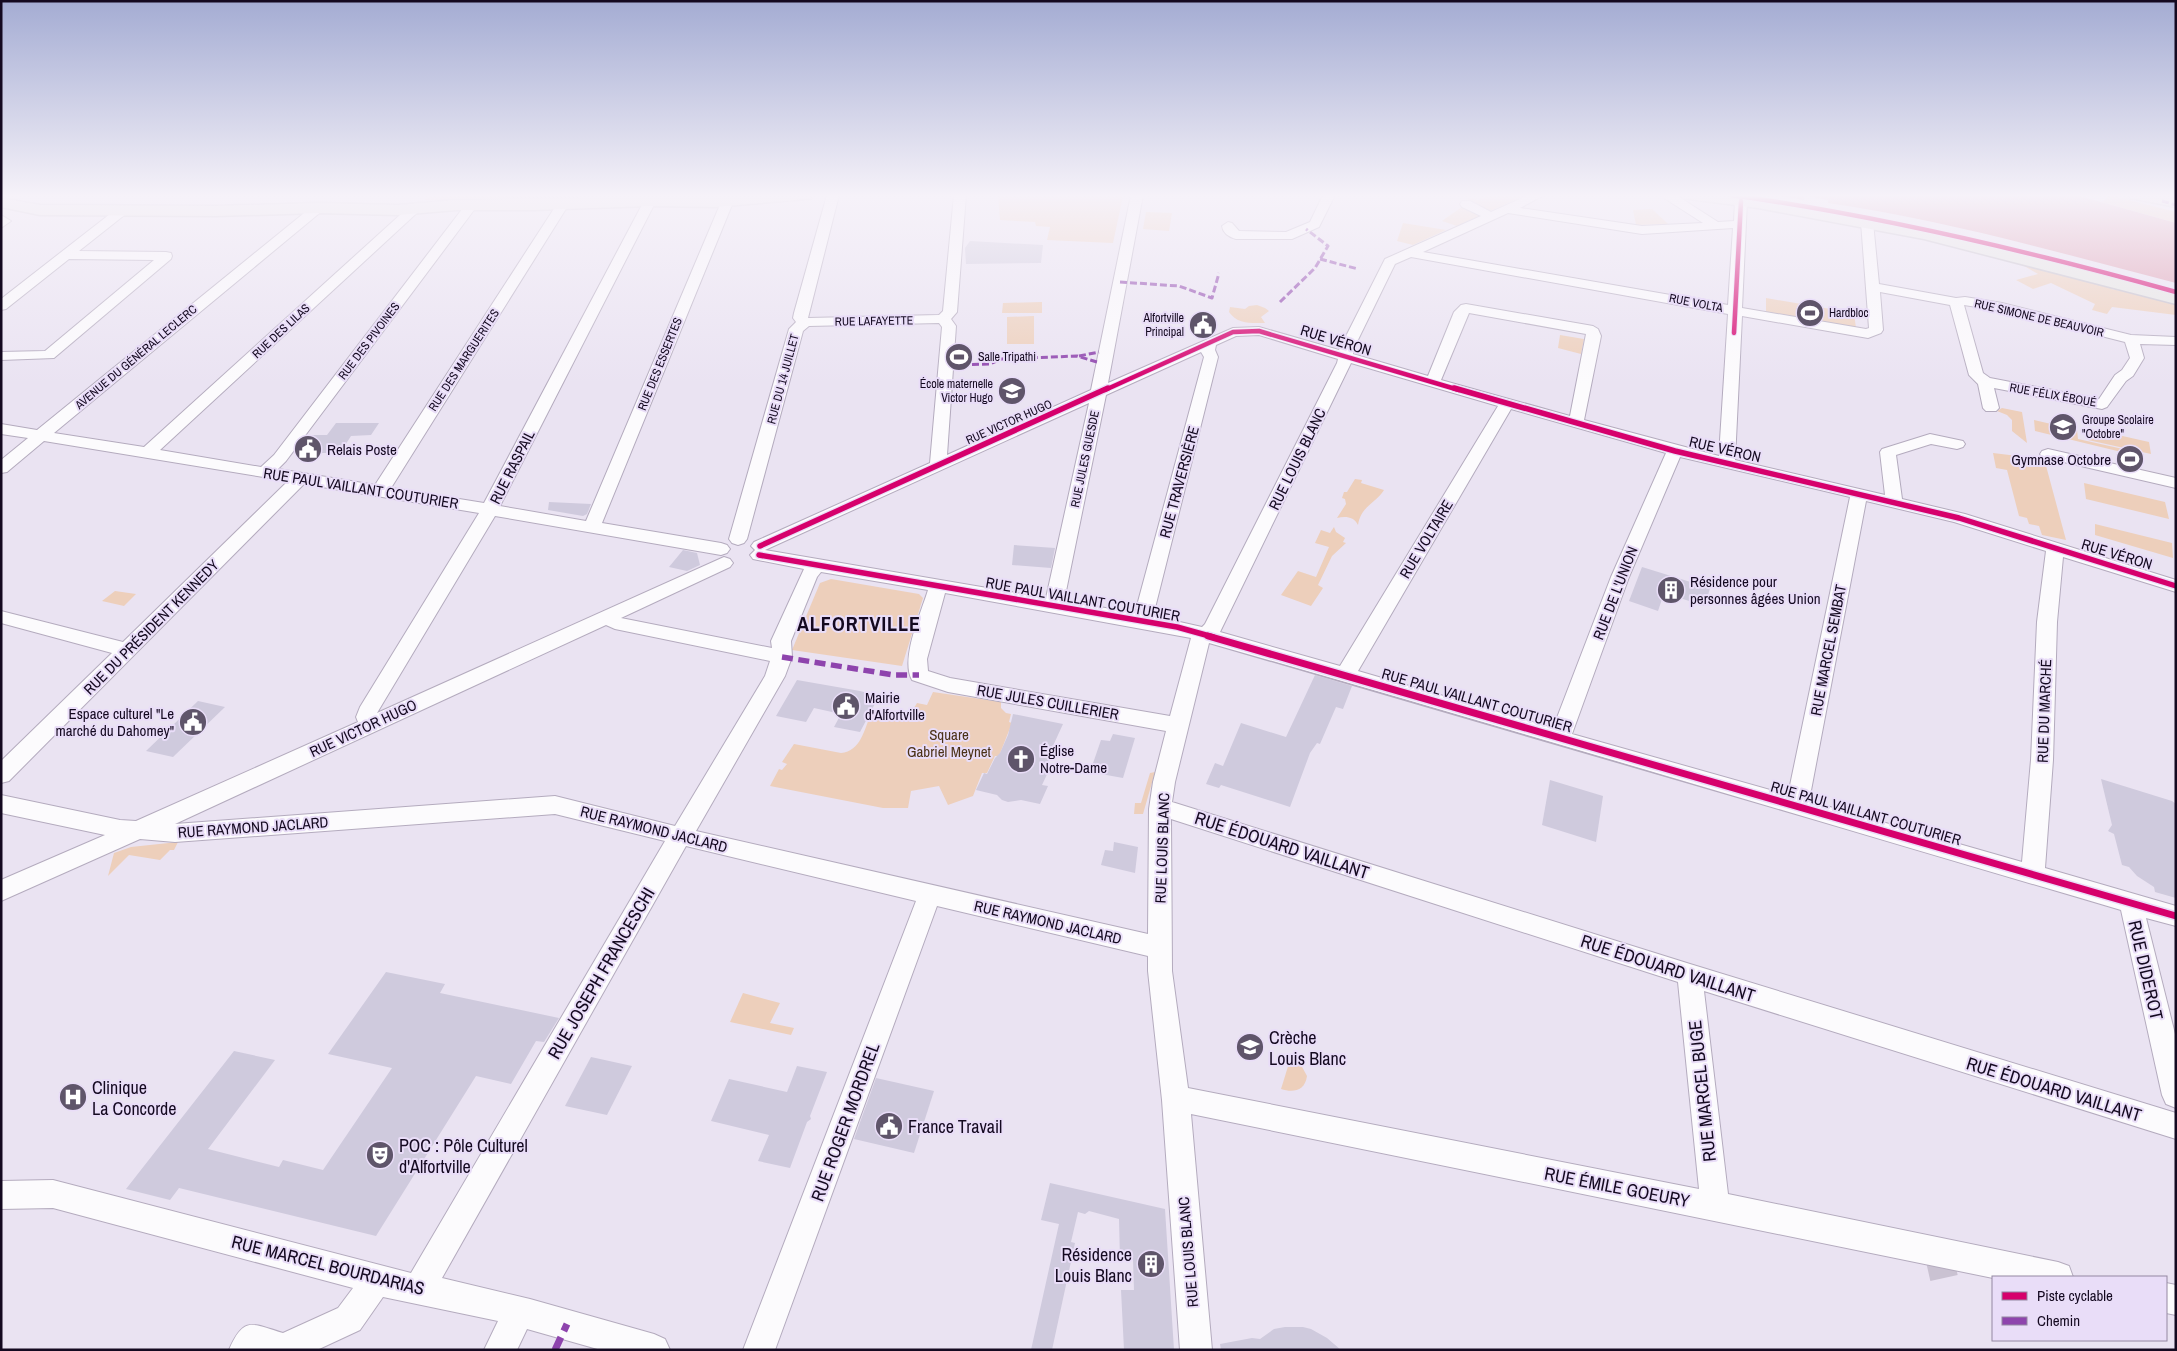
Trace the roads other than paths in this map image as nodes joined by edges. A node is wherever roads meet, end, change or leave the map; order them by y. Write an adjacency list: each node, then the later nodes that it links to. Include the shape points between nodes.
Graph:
1 (64, 258): 20 (street)
2 (164, 258): 28 (street, via 49,356)
3 (257, 258): 37 (street, AVENUE DU GÉNÉRAL LECLERC)
4 (360, 258): 40 (street, RUE DES LILAS)
5 (431, 258): 45 (street, RUE DES PIVOINES, via 274,466)
6 (523, 258): 48 (street, RUE DES MARGUERITES)
7 (625, 258): 51 (street, RUE RASPAIL)
8 (704, 258): 52 (street, RUE DES ESSERTES)
9 (815, 258): 23 (street, RUE DU 14 JUILLET, via 800,318)
10 (955, 258): 22 (street, via 950,312)
11 (1124, 258): 32 (street, RUE JULES GUESDE)
12 (1398, 258): 29 (street, RUE LOUIS BLANC, via 1390,262)
13 (1436, 258): 21 (street, RUE VOLTA)
14 (1738, 258): 21 (street)
15 (1870, 258): 17 (street, RUE VOLTA)
16 (2021, 258): 18 (main road)
17 (1873, 288): 19 (street, RUE SIMONE DE BEAUVOIR); 21 (street, RUE VOLTA, via 1876,330 1868,334)
18 (2176, 297)
19 (1956, 302): 25 (street, RUE SIMONE DE BEAUVOIR, via 2002,307); 31 (street, RUE FÉLIX ÉBOUÉ, via 1976,375)
20 (1, 306)
21 (1735, 311): 42 (street)
22 (943, 319): 23 (street, RUE LAFAYETTE); 43 (street, via 949,326)
23 (805, 322): 54 (street, RUE DU 14 JUILLET, via 796,329 738,540 752,540)
24 (1270, 334): 27 (street, RUE VICTOR HUGO, via 1242,330); 29 (street, RUE VÉRON)
25 (2131, 339): 26 (street, RUE SIMONE DE BEAUVOIR); 31 (street, RUE FÉLIX ÉBOUÉ, via 2137,358 2102,404)
26 (2176, 341)
27 (1209, 343): 32 (street, RUE VICTOR HUGO); 61 (street, RUE TRAVERSIÈRE, via 1211,357)
28 (1, 356)
29 (1345, 356): 30 (street, RUE VÉRON); 62 (street, RUE LOUIS BLANC, via 1270,515 1213,628)
30 (1433, 382): 33 (street, RUE VÉRON); 35 (street, via 1461,312 1466,308 1588,329 1594,336)
31 (1985, 382): 34 (street, RUE FÉLIX ÉBOUÉ)
32 (1097, 395): 43 (street, RUE VICTOR HUGO); 58 (street, RUE JULES GUESDE)
33 (1507, 404): 35 (street, RUE VÉRON); 65 (street, RUE VOLTAIRE)
34 (1991, 408)
35 (1576, 423): 39 (street, RUE VÉRON)
36 (1, 429): 37 (street, RUE PAUL VAILLANT COUTURIER)
37 (40, 437): 40 (street, RUE PAUL VAILLANT COUTURIER); 44 (street, AVENUE DU GÉNÉRAL LECLERC)
38 (1957, 444): 50 (street, via 1930,439 1888,452)
39 (1674, 451): 42 (street, RUE VÉRON); 68 (street, RUE DE L'UNION, via 1620,578)
40 (147, 454): 45 (street, RUE PAUL VAILLANT COUTURIER)
41 (2048, 454): 47 (street)
42 (1727, 462): 49 (street, RUE VÉRON)
43 (938, 466): 54 (street, RUE VICTOR HUGO)
44 (1, 468)
45 (265, 472): 46 (street, RUE PAUL VAILLANT COUTURIER)
46 (300, 478): 48 (street, RUE PAUL VAILLANT COUTURIER); 63 (street, RUE DU PRÉSIDENT KENNEDY)
47 (2176, 483)
48 (380, 491): 51 (street, RUE PAUL VAILLANT COUTURIER)
49 (1860, 494): 50 (street, RUE VÉRON); 71 (street, RUE MARCEL SEMBAT)
50 (1894, 502): 53 (street, RUE VÉRON)
51 (490, 509): 52 (street, RUE PAUL VAILLANT COUTURIER); 66 (street, RUE RASPAIL, via 367,712)
52 (591, 526): 54 (street, RUE PAUL VAILLANT COUTURIER)
53 (2055, 548): 57 (street, RUE VÉRON); 75 (street, RUE DU MARCHÉ, via 2047,622 2042,760)
54 (742, 557): 55 (street, RUE PAUL VAILLANT COUTURIER); 60 (street, RUE VICTOR HUGO)
55 (817, 565): 56 (street, RUE PAUL VAILLANT COUTURIER); 64 (street, RUE JOSEPH FRANCESCHI, via 809,575 781,641)
56 (938, 586): 58 (street, RUE PAUL VAILLANT COUTURIER); 67 (street, RUE JULES CUILLERIER, via 917,659 919,675 948,685)
57 (2176, 586)
58 (1054, 606): 61 (street, RUE PAUL VAILLANT COUTURIER)
59 (1, 617): 63 (street)
60 (609, 617): 64 (street, via 615,623); 66 (street, RUE VICTOR HUGO)
61 (1142, 621): 62 (street, RUE PAUL VAILLANT COUTURIER)
62 (1206, 635): 65 (street, RUE PAUL VAILLANT COUTURIER); 67 (street, RUE LOUIS BLANC, via 1199,641)
63 (126, 650): 69 (street, RUE DU PRÉSIDENT KENNEDY)
64 (782, 656): 74 (street, RUE JOSEPH FRANCESCHI, via 775,676)
65 (1345, 675): 68 (street, RUE PAUL VAILLANT COUTURIER)
66 (370, 725): 73 (street, RUE VICTOR HUGO)
67 (1178, 725): 72 (street, RUE LOUIS BLANC)
68 (1560, 738): 71 (street, RUE PAUL VAILLANT COUTURIER)
69 (1, 775)
70 (1, 804): 73 (street, RUE RAYMOND JACLARD)
71 (1797, 805): 75 (street, RUE PAUL VAILLANT COUTURIER)
72 (1160, 809): 80 (street, RUE LOUIS BLANC); 81 (street, RUE ÉDOUARD VAILLANT, via 1176,811)
73 (138, 830): 74 (street, RUE RAYMOND JACLARD, via 175,833 555,805); 76 (street, RUE VICTOR HUGO)
74 (680, 836): 77 (street, RUE RAYMOND JACLARD); 89 (street, RUE JOSEPH FRANCESCHI)
75 (2033, 874): 78 (street, RUE PAUL VAILLANT COUTURIER)
76 (1, 891)
77 (930, 894): 80 (street, RUE RAYMOND JACLARD); 95 (street, RUE ROGER MORDREL)
78 (2131, 903): 79 (street, RUE PAUL VAILLANT COUTURIER); 82 (street, RUE DIDEROT)
79 (2176, 916)
80 (1161, 948): 83 (street, RUE LOUIS BLANC, via 1160,971)
81 (1690, 975): 84 (street, RUE ÉDOUARD VAILLANT); 86 (street, RUE MARCEL BUGE)
82 (2176, 1095)
83 (1176, 1100): 86 (street, RUE ÉMILE GOEURY); 96 (street, RUE LOUIS BLANC)
84 (2176, 1126)
85 (1, 1195): 88 (street, RUE MARCEL BOURDARIAS, via 52,1194)
86 (1715, 1207): 87 (street, RUE ÉMILE GOEURY)
87 (2053, 1276)
88 (377, 1280): 89 (street, RUE MARCEL BOURDARIAS); 91 (street, via 349,1319 284,1350)
89 (420, 1289): 90 (street, RUE MARCEL BOURDARIAS)
90 (519, 1312): 93 (street); 94 (street, RUE MARCEL BOURDARIAS)
91 (275, 1348): 92 (street, via 252,1339)
92 (245, 1350)
93 (500, 1350)
94 (654, 1350)
95 (760, 1350)
96 (1196, 1350)

